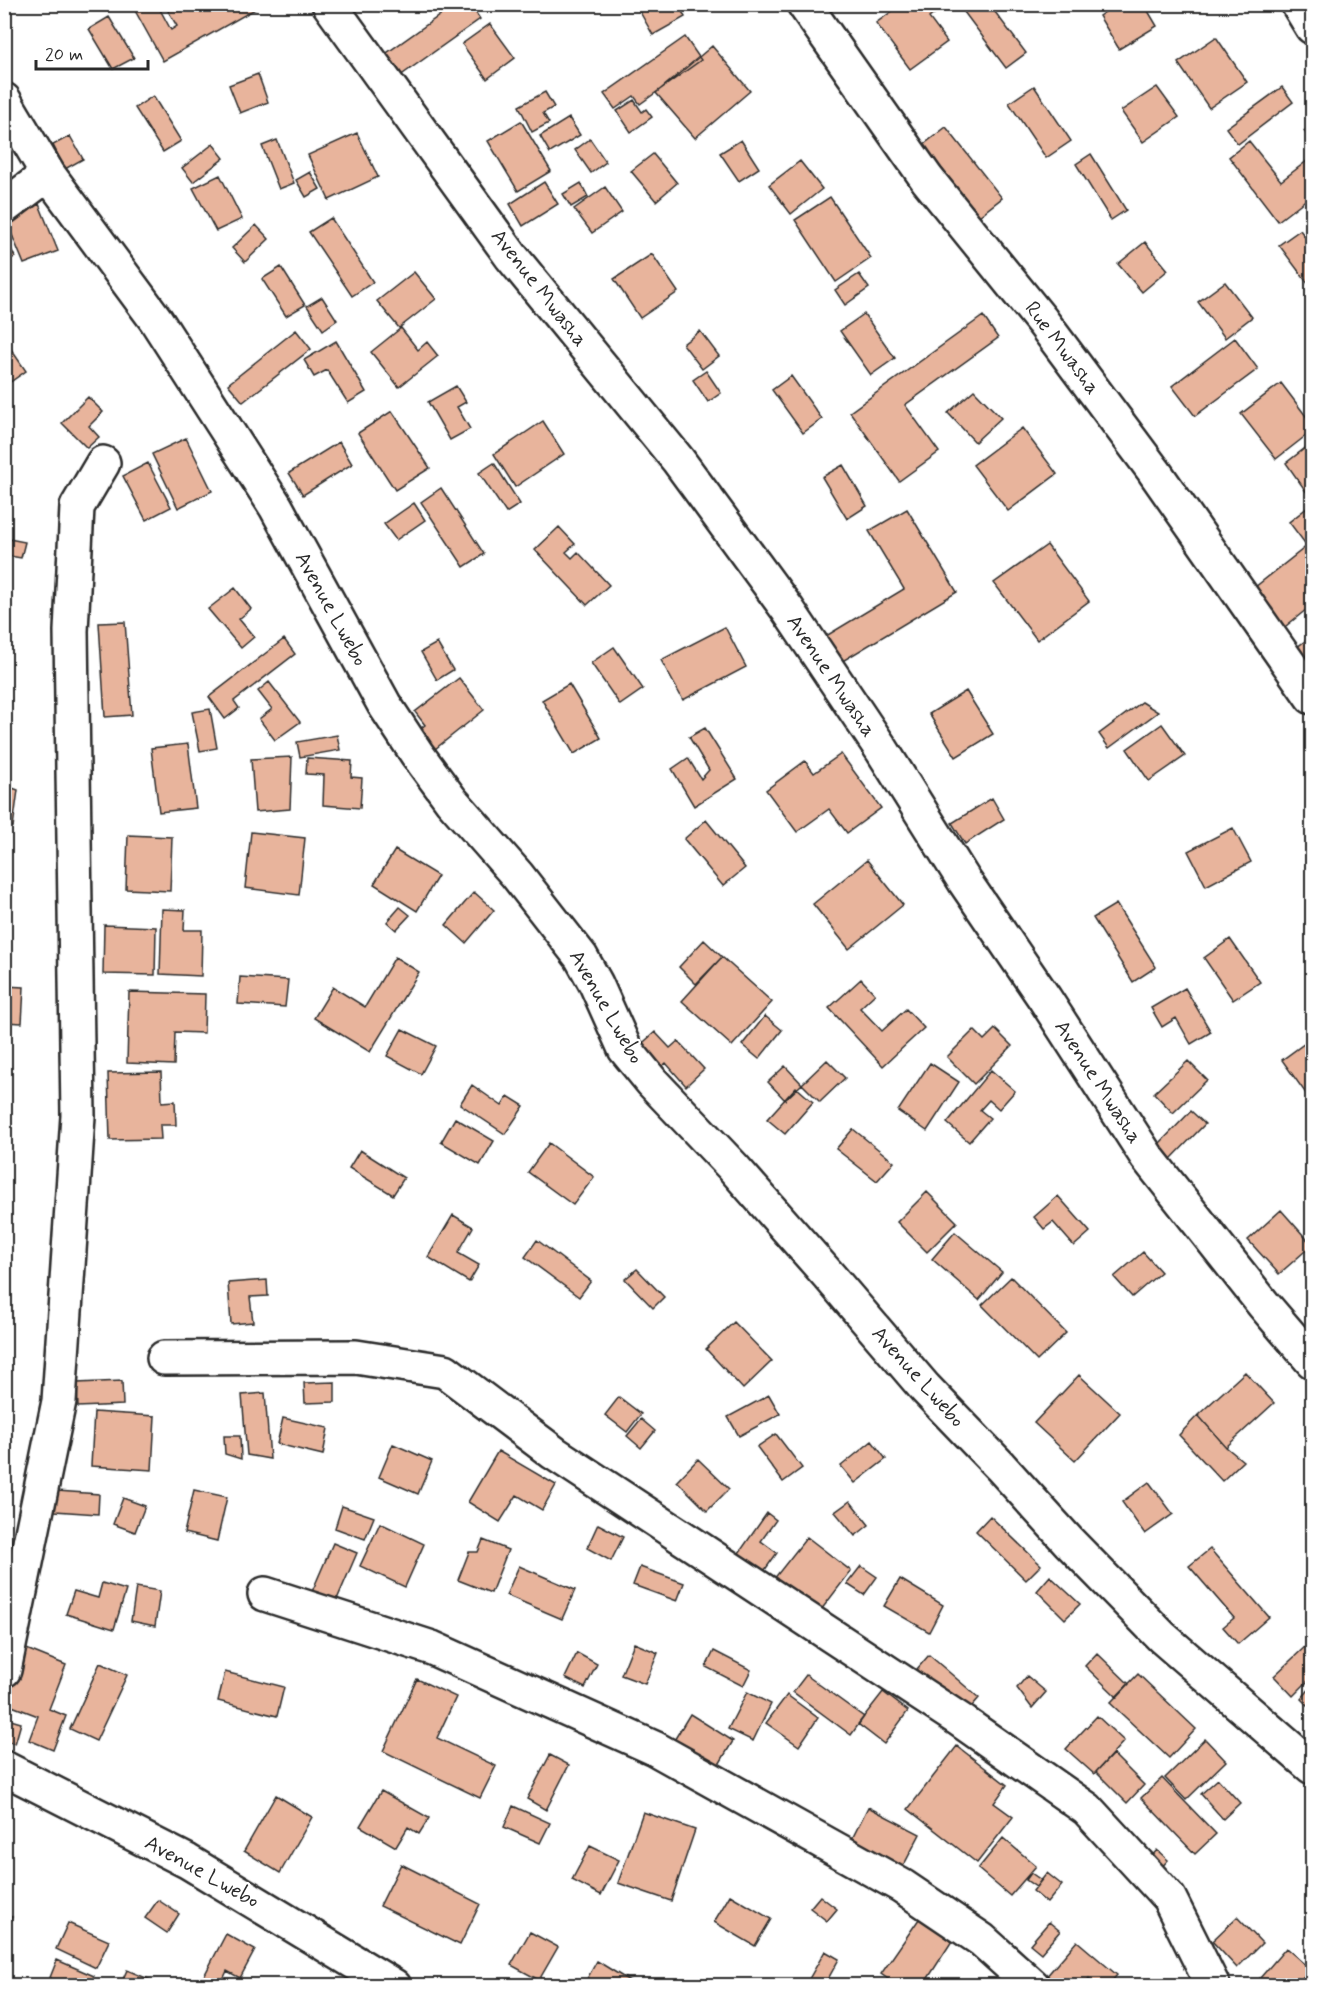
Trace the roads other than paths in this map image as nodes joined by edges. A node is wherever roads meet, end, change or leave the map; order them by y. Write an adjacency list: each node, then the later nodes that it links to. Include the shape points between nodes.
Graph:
1 (329, 4): 11 (street, Avenue Mwasha, via 511,256 678,460 788,610 1147,1157)
2 (804, 4): 9 (street, Rue Mwasha, via 927,179 1042,321 1154,471)
3 (1298, 4): 4 (street)
4 (1312, 27)
5 (4, 100): 6 (street, Avenue Lwebo)
6 (48, 174): 7 (street); 14 (street, Avenue Lwebo, via 156,320 276,507 410,744 451,800 517,875 581,957 626,1049 652,1082 740,1175 925,1388 1070,1542 1162,1637)
7 (4, 207)
8 (103, 463): 13 (street, via 77,507 70,631 78,1116 59,1401)
9 (1312, 697)
10 (164, 1358): 18 (street, via 356,1357 445,1371 554,1453 960,1720 1087,1809 1169,1898)
11 (1312, 1361)
12 (265, 1594): 17 (street, via 432,1648 654,1748 902,1886 982,1940)
13 (4, 1670)
14 (1312, 1767)
15 (4, 1768): 16 (street, Avenue Lwebo, via 188,1861)
16 (394, 1986)
17 (1033, 1986)
18 (1213, 1986)

